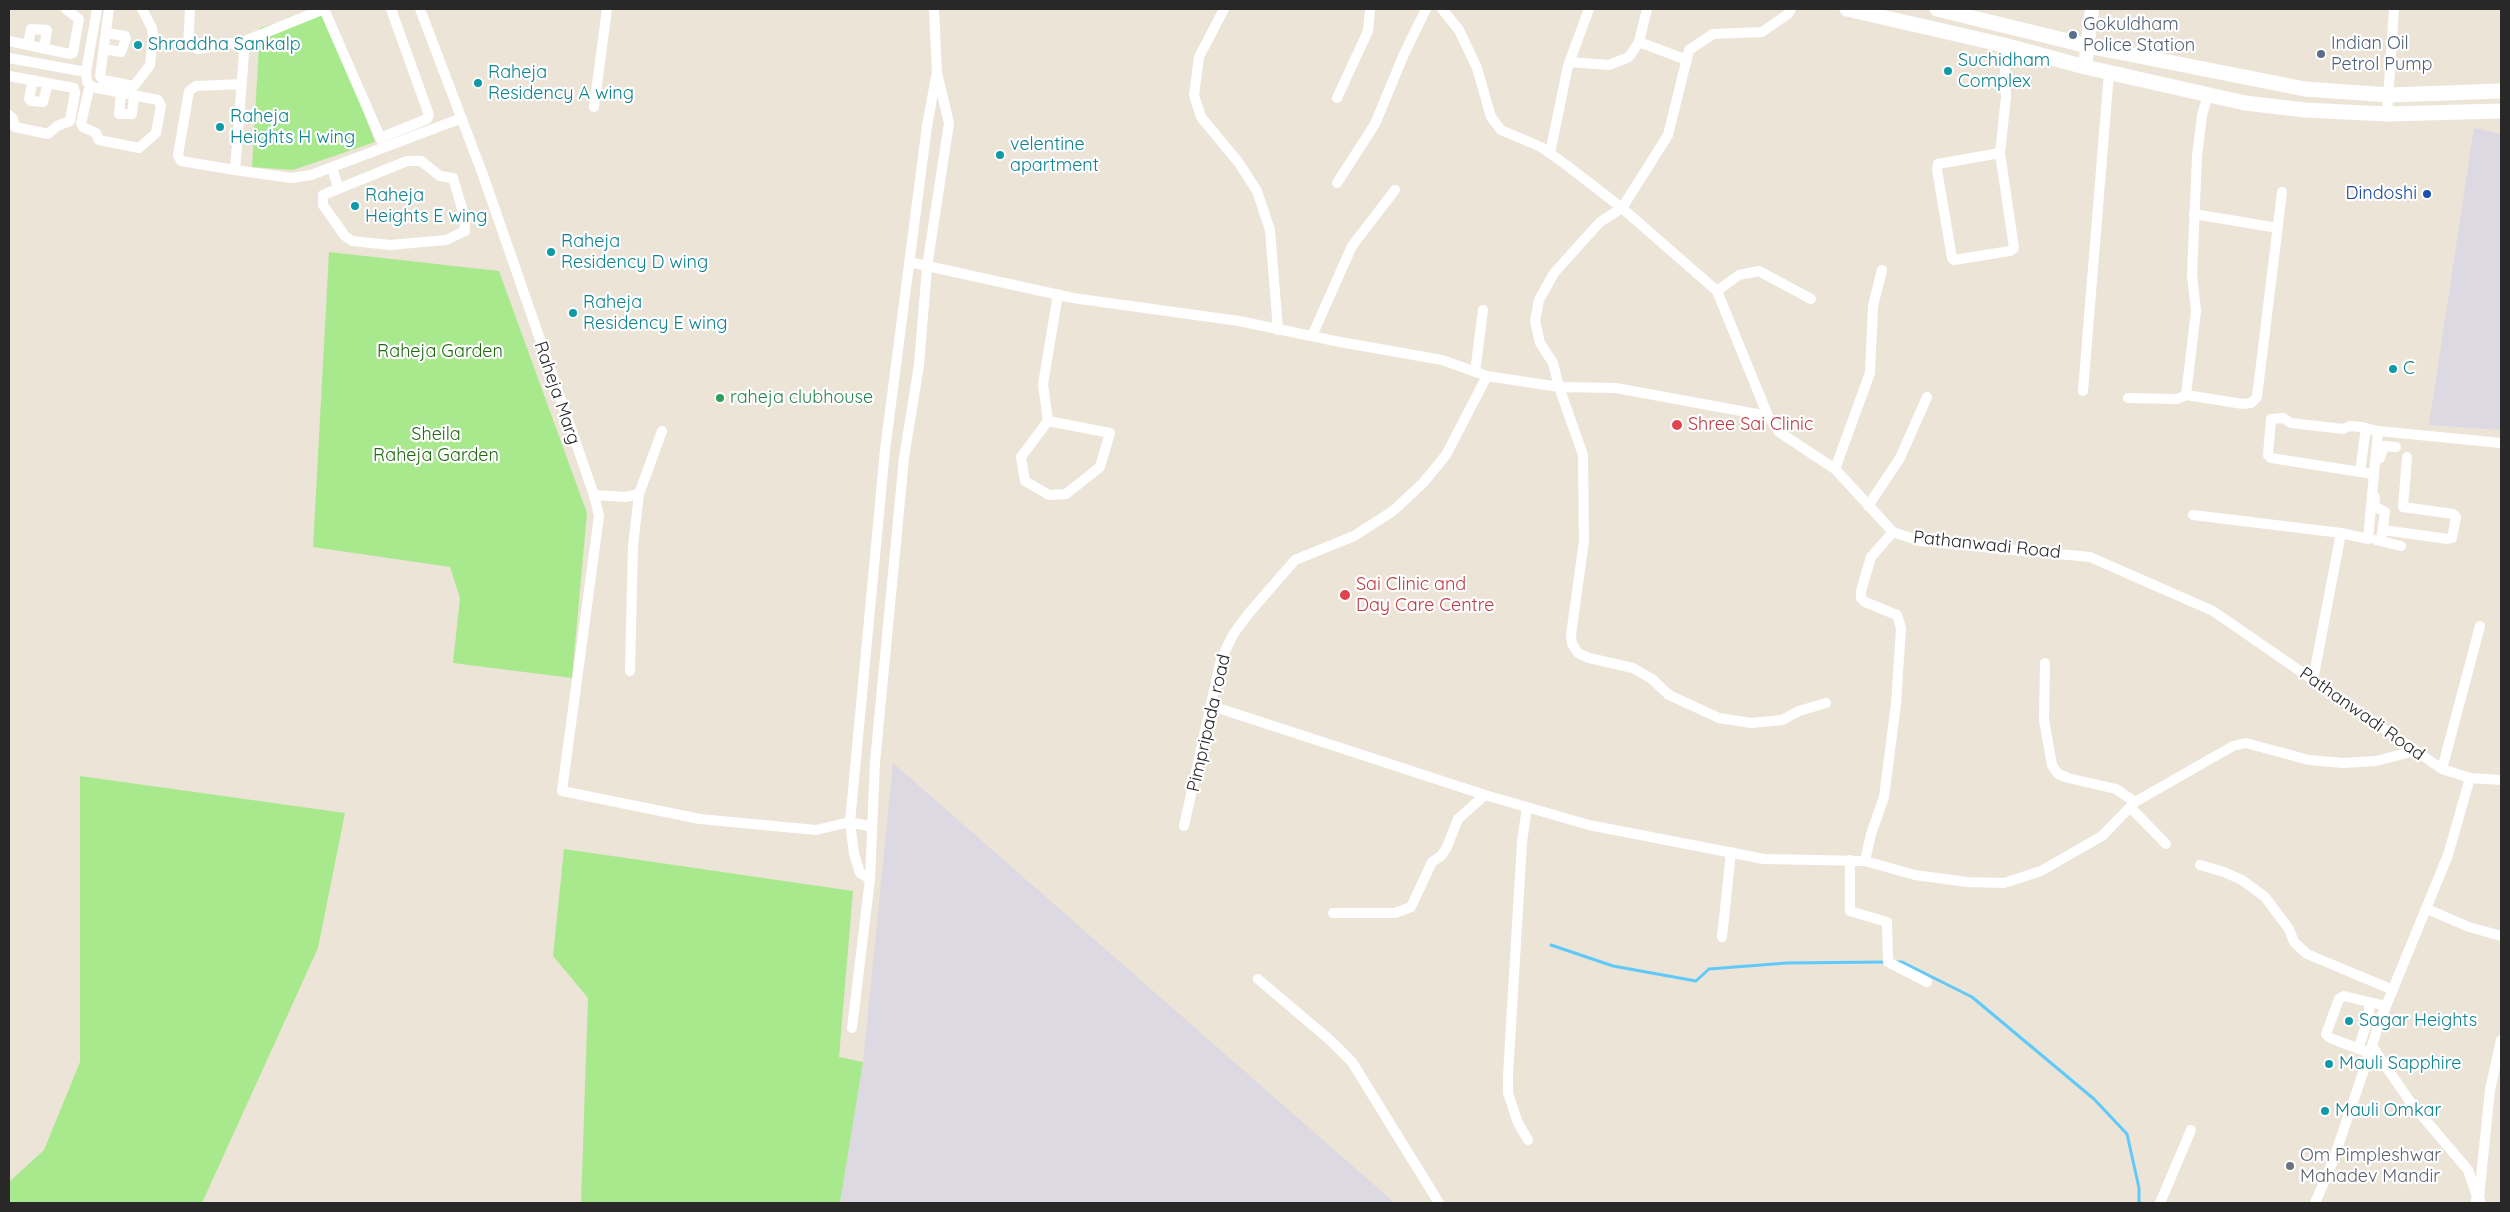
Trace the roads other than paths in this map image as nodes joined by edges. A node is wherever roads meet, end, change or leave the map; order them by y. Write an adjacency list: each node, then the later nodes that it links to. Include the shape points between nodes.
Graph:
1 (66, 9): 29 (street, via 79,19 73,53)
2 (97, 9): 22 (street)
3 (109, 9): 24 (street)
4 (142, 9): 24 (street, via 153,37 150,65 134,86 103,80 100,76)
5 (190, 9): 25 (street, via 188,46 198,49)
6 (324, 9): 25 (street); 53 (street)
7 (391, 9): 53 (street, via 429,115)
8 (420, 9): 52 (street, Raheja Marg)
9 (607, 9): 48 (street)
10 (934, 9): 37 (street)
11 (1224, 9): 72 (street, via 1199,58 1194,95 1201,117 1239,163 1256,191 1270,230)
12 (1370, 9): 47 (street, via 1368,31)
13 (1426, 9): 58 (street, via 1375,124)
14 (1442, 9): 54 (street, Pathanwadi Road, via 1459,30 1477,68 1491,116 1501,130)
15 (1589, 9): 32 (street)
16 (1647, 9): 26 (street)
17 (1791, 9): 31 (street, via 1762,32 1713,34 1689,50)
18 (1847, 9): 27 (main road)
19 (1937, 9): 28 (main road)
20 (2092, 9): 28 (street)
21 (2394, 9): 44 (street)
22 (91, 40): 24 (street); 35 (street)
23 (9, 41): 29 (street)
24 (105, 41)
25 (245, 41): 40 (street)
26 (1639, 42): 31 (street); 32 (street, via 1620,62 1608,65)
27 (2004, 45): 34 (main road); 55 (street, via 2006,97)
28 (2088, 46): 34 (street); 44 (main road, via 2305,89)
29 (37, 47): 33 (street)
30 (9, 58): 33 (street)
31 (1687, 60): 62 (street, via 1668,135)
32 (1570, 62): 54 (street)
33 (38, 63): 35 (street); 39 (street)
34 (2085, 67): 36 (main road)
35 (86, 72): 41 (street)
36 (2109, 72): 46 (main road); 77 (street)
37 (937, 73): 65 (street); 66 (street, via 949,123)
38 (9, 76): 39 (street)
39 (40, 82): 51 (street, via 74,88 76,93 70,121 56,126 48,134 15,127)
40 (242, 84): 57 (street); 57 (street, via 196,86 189,91 178,155 181,162)
41 (90, 85): 43 (street); 45 (street, via 81,123 83,127 96,133 99,140 139,148 156,133 161,106 158,100)
42 (2501, 91): 44 (main road)
43 (121, 92): 45 (street); 45 (street, via 119,114 132,114)
44 (2390, 95): 50 (street)
45 (134, 96)
46 (2208, 96): 50 (main road, via 2305,110); 63 (street, via 2198,146)
47 (1337, 98)
48 (594, 107)
49 (2501, 111): 50 (main road)
50 (2387, 114)
51 (9, 116)
52 (462, 118): 53 (street); 93 (street, Raheja Marg)
53 (382, 142): 56 (street)
54 (1550, 153): 62 (street, Pathanwadi Road)
55 (2000, 153): 55 (street, via 2014,248 1954,260 1938,164)
56 (332, 168): 57 (street, via 291,178); 59 (street)
57 (235, 170)
58 (1337, 183)
59 (338, 187): 59 (street, via 408,161 420,162 440,176 453,178 464,215 465,231 446,240 390,245 352,241 345,236 321,200 323,195)
60 (1395, 190): 73 (street, via 1352,246)
61 (2282, 192): 64 (street)
62 (1622, 208): 68 (street, Pathanwadi Road); 76 (street, via 1600,222 1582,241 1554,273 1539,300 1534,321 1540,343 1553,363)
63 (2194, 214): 64 (street); 78 (street, via 2192,274 2196,318)
64 (2278, 228): 78 (street, via 2256,397 2251,403 2243,404)
65 (909, 262): 66 (street); 115 (street, via 885,450)
66 (927, 267): 69 (street); 117 (street, via 919,365 904,458 875,762)
67 (1882, 270): 90 (street, via 1873,306 1870,373)
68 (1717, 290): 70 (street, via 1739,275 1759,270); 81 (street, Pathanwadi Road)
69 (1058, 294): 72 (street, via 1239,320); 82 (street, via 1043,384)
70 (1811, 299)
71 (1482, 310): 74 (street)
72 (1278, 330): 73 (street)
73 (1312, 336): 74 (street, via 1442,360)
74 (1475, 372): 75 (street)
75 (1487, 376): 76 (street); 107 (street, Pimpripada road, via 1446,455 1423,483 1393,511 1354,536 1295,560 1249,613 1221,659)
76 (1559, 387): 81 (street, via 1616,388); 106 (street, via 1583,455 1584,541 1570,635 1578,653 1633,668 1652,679 1669,695 1719,718 1750,723 1782,720)
77 (2083, 391)
78 (2186, 395): 80 (street, via 2177,399)
79 (1927, 396): 94 (street, via 1900,458)
80 (2128, 398)
81 (1768, 416): 90 (street, Pathanwadi Road, via 1779,432)
82 (1048, 421): 82 (street, via 1110,433 1100,467 1066,494 1049,495 1025,482 1021,457)
83 (2366, 428): 85 (street); 89 (street); 91 (street, via 2350,426 2342,429 2291,423 2288,419 2275,417 2271,419 2268,455)
84 (662, 431): 92 (street)
85 (2378, 432): 86 (street); 91 (street)
86 (2501, 443)
87 (2396, 447): 96 (street, via 2384,446 2382,449 2374,506 2384,512)
88 (2408, 457): 96 (street, via 2402,507 2453,514 2456,517 2452,538)
89 (2362, 465)
90 (1835, 469): 94 (street, Pathanwadi Road)
91 (2373, 474): 99 (street)
92 (639, 494): 93 (street); 104 (street, via 633,546)
93 (594, 496): 115 (street, Raheja Marg, via 599,516 562,791 700,819 816,830)
94 (1868, 506): 97 (street, Pathanwadi Road)
95 (2193, 515): 98 (street)
96 (2383, 530): 100 (street)
97 (1892, 532): 105 (street, Pathanwadi Road, via 1920,540 2090,557 2214,611); 121 (street, via 1872,558 1861,591 1865,602 1897,615 1901,628 1896,704 1884,797)
98 (2342, 533): 99 (street); 105 (street)
99 (2368, 539): 100 (street)
100 (2381, 542): 101 (street)
101 (2401, 546)
102 (2480, 626): 109 (street)
103 (2045, 663): 113 (street, via 2044,720 2052,765 2058,774 2068,778 2116,789)
104 (630, 671)
105 (2313, 680): 108 (street, Pathanwadi Road)
106 (1826, 703)
107 (1212, 706): 112 (street); 116 (street, Pimpripada road)
108 (2416, 751): 109 (street, Pathanwadi Road); 113 (street, via 2376,761 2342,763 2309,760 2246,743 2233,746)
109 (2442, 769): 110 (street, Pathanwadi Road)
110 (2470, 778): 111 (street, Pathanwadi Road); 124 (street, via 2448,855)
111 (2501, 780)
112 (1485, 795): 114 (street); 125 (street, via 1458,819 1447,847 1432,862 1411,906 1395,913)
113 (2132, 804): 118 (street); 121 (street, via 2102,836 2041,871 2004,883 1915,875)
114 (1527, 807): 119 (street, via 1589,825); 138 (street, via 1520,870 1508,1094)
115 (850, 822): 117 (street); 123 (street, via 860,873)
116 (1184, 826)
117 (872, 827): 123 (street)
118 (2166, 844)
119 (1730, 852): 120 (street, via 1764,858); 127 (street)
120 (1850, 860): 121 (street); 129 (street, via 1850,911 1887,922 1888,962)
121 (1865, 861)
122 (2200, 865): 130 (street, via 2242,880 2264,897 2289,929 2294,942 2307,954)
123 (870, 879): 133 (street)
124 (2427, 910): 126 (street); 130 (street)
125 (1333, 913)
126 (2501, 936)
127 (1722, 937)
128 (1258, 978): 140 (street, via 1352,1062)
129 (1926, 982)
130 (2392, 990): 132 (street)
131 (2369, 1002): 132 (street); 135 (street, via 2369,1017); 135 (street, via 2344,996 2339,999 2326,1034)
132 (2386, 1006): 136 (street)
133 (852, 1028)
134 (2501, 1040): 139 (street, via 2490,1090)
135 (2358, 1049): 136 (street)
136 (2371, 1050): 139 (street, via 2468,1170); 142 (street)
137 (2191, 1130): 141 (street)
138 (1528, 1140)
139 (2478, 1202)
140 (1439, 1203)
141 (2160, 1203)
142 (2316, 1203)

